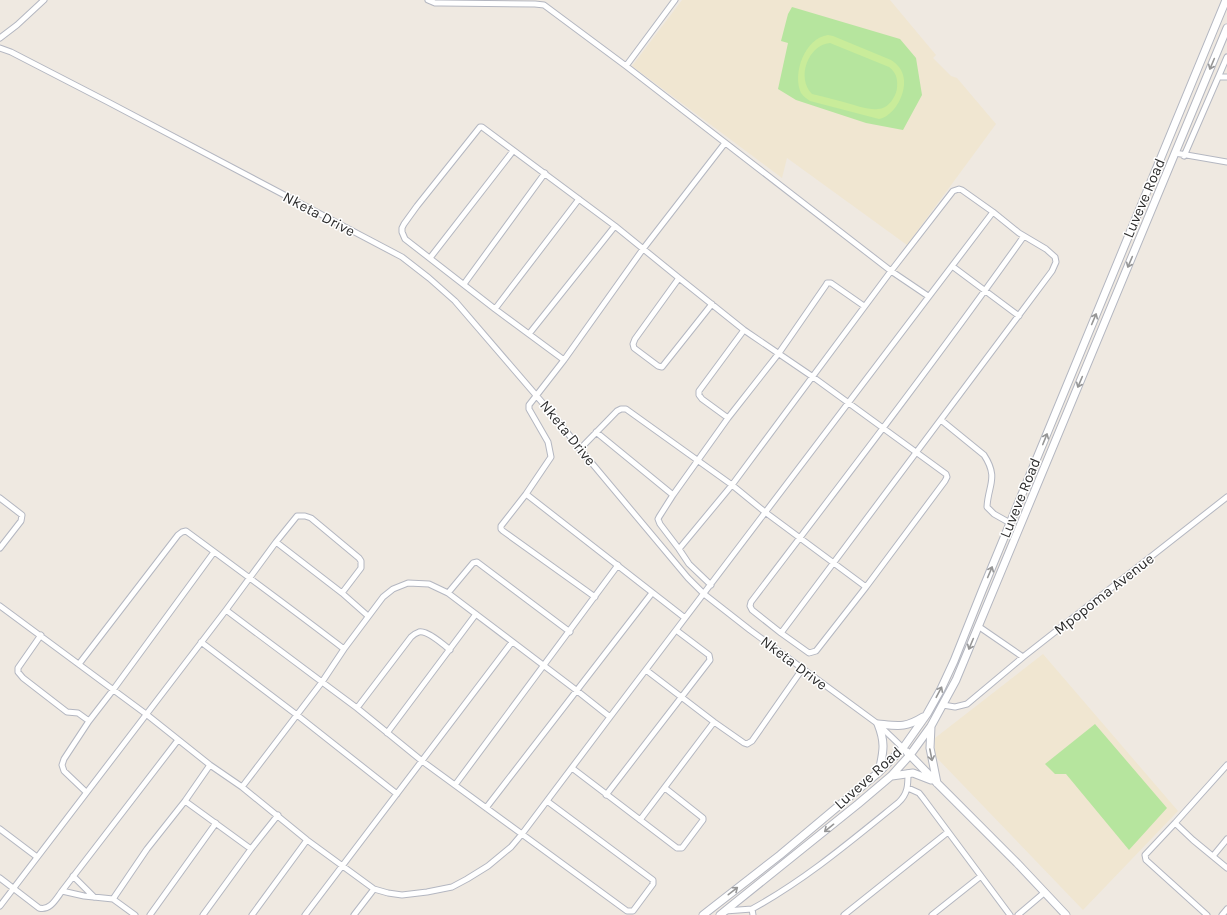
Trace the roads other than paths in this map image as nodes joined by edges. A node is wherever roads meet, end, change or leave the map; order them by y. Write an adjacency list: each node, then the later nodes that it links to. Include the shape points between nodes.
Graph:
1 (44, 0): 6 (street)
2 (428, 0): 9 (street, via 441,4 544,5)
3 (675, 0): 9 (street)
4 (1226, 0): 54 (street, Luveve Road, one-way to 4)
5 (1227, 28): 14 (street, Luveve Road, one-way to 14)
6 (0, 38)
7 (0, 48): 39 (street, Nketa Drive, via 402,257 455,301)
8 (1227, 57): 10 (street)
9 (626, 66): 12 (street)
10 (1219, 77): 11 (street); 15 (street)
11 (1227, 77)
12 (725, 143): 22 (street); 25 (street)
13 (513, 150): 17 (street); 23 (street); 23 (street, via 480,127 417,206 404,224 402,232 405,239)
14 (1175, 153): 15 (street); 76 (street, Luveve Road, one-way to 76)
15 (1184, 156): 16 (street)
16 (1227, 162)
17 (545, 173): 18 (street); 27 (street)
18 (579, 199): 20 (street); 32 (street)
19 (993, 212): 21 (street); 24 (street); 25 (street, via 962,190 953,191)
20 (614, 226): 22 (street); 35 (street)
21 (1024, 236): 28 (street); 33 (street, via 1046,249 1055,257 1056,262)
22 (644, 249): 26 (street); 37 (street)
23 (430, 258): 27 (street)
24 (952, 266): 28 (street); 29 (street)
25 (891, 271): 29 (street); 31 (street)
26 (679, 278): 30 (street); 30 (street, via 634,339 634,348 662,367)
27 (464, 284): 32 (street)
28 (986, 290): 33 (street); 43 (street)
29 (928, 296): 40 (street)
30 (712, 304): 34 (street)
31 (864, 306): 36 (street, via 828,283); 38 (street)
32 (496, 309): 35 (street)
33 (1019, 316): 42 (street)
34 (744, 330): 36 (street); 41 (street, via 699,391 702,399)
35 (529, 334): 37 (street)
36 (779, 354): 38 (street); 41 (street)
37 (564, 360): 39 (street)
38 (813, 377): 40 (street); 48 (street)
39 (537, 395): 45 (street, Nketa Drive); 49 (street, via 528,407 548,442 551,457)
40 (848, 402): 43 (street); 53 (street)
41 (728, 418): 47 (street)
42 (941, 420): 46 (street); 54 (street, via 989,462 992,483 987,507)
43 (883, 429): 46 (street); 55 (street)
44 (596, 432): 45 (street); 47 (street, via 617,411 626,409); 50 (street)
45 (580, 449): 68 (street, Nketa Drive)
46 (917, 453): 60 (street); 64 (street, via 947,477)
47 (699, 460): 48 (street); 50 (street)
48 (732, 485): 53 (street); 58 (street)
49 (526, 494): 61 (street); 69 (street, via 501,526 502,530)
50 (673, 495): 58 (street, via 659,517 659,522)
51 (1227, 497): 85 (street, Mpopoma Avenue)
52 (0, 498): 57 (street, via 22,515 21,521)
53 (765, 512): 55 (street); 63 (street)
54 (1010, 523): 97 (street, Luveve Road, one-way to 54, via 954,661)
55 (799, 538): 60 (street); 79 (street, via 750,606)
56 (276, 542): 62 (street); 65 (street); 65 (street, via 297,516 312,518 361,562 361,568)
57 (0, 548)
58 (680, 549): 63 (street, via 689,564)
59 (214, 552): 62 (street); 86 (street, via 186,531 180,534); 91 (street)
60 (833, 563): 64 (street); 79 (street)
61 (618, 565): 66 (street); 69 (street)
62 (250, 577): 71 (street); 83 (street)
63 (711, 585): 68 (street)
64 (866, 587): 79 (street, via 816,651 808,653)
65 (342, 593): 74 (street)
66 (652, 593): 75 (street); 92 (street)
67 (448, 594): 73 (street); 74 (street, via 429,584 408,582 383,596); 78 (street, via 473,563 477,562)
68 (704, 594): 75 (street); 88 (street, Nketa Drive)
69 (595, 597): 78 (street)
70 (2, 607): 72 (street); 80 (street)
71 (226, 610): 81 (street); 90 (street)
72 (0, 614)
73 (476, 614): 82 (street); 84 (street)
74 (368, 616): 83 (street)
75 (685, 618): 77 (street)
76 (978, 626): 85 (street); 94 (street, Luveve Road, one-way to 94)
77 (676, 630): 89 (street); 93 (street, via 709,655 710,659)
78 (570, 632): 87 (street)
79 (781, 633)
80 (40, 635): 86 (street); 100 (street, via 18,668 18,672 67,712 78,713)
81 (201, 642): 96 (street); 98 (street)
82 (512, 642): 87 (street); 108 (street)
83 (344, 649): 90 (street)
84 (450, 650): 95 (street, via 424,632 418,632 411,637); 104 (street)
85 (1023, 657): 94 (street, Mpopoma Avenue, via 967,704 956,707)
86 (79, 664): 91 (street)
87 (544, 666): 92 (street); 116 (street)
88 (803, 668): 101 (street, via 749,743 744,743); 102 (street, Nketa Drive)
89 (646, 670): 93 (street); 99 (street)
90 (322, 682): 95 (street); 98 (street)
91 (113, 690): 96 (street); 100 (street)
92 (576, 690): 99 (street); 125 (street)
93 (681, 697): 101 (street); 122 (street)
94 (943, 705): 103 (street, Luveve Road)
95 (357, 708): 104 (street)
96 (146, 714): 105 (street); 120 (street)
97 (927, 714): 102 (street, via 909,724); 106 (street, Luveve Road)
98 (297, 715): 117 (street); 121 (street)
99 (610, 717): 111 (street)
100 (89, 721): 120 (street, via 62,765 64,771)
101 (714, 722): 118 (street)
102 (878, 724): 106 (street, Nketa Drive); 112 (street, via 884,743)
103 (931, 726): 107 (street, Luveve Road); 115 (street, one-way to 115, via 930,755)
104 (387, 733): 108 (street)
105 (178, 740): 109 (street); 140 (street)
106 (903, 748): 107 (street, Nketa Drive); 112 (street, Luveve Road)
107 (910, 755): 114 (street, Luveve Road); 115 (street, Nketa Drive)
108 (422, 761): 116 (street); 121 (street)
109 (210, 765): 117 (street); 123 (street)
110 (1227, 765): 129 (street)
111 (572, 768): 122 (street); 124 (street)
112 (878, 772): 159 (street, Luveve Road, one-way to 112, via 780,855)
113 (908, 773): 114 (street); 115 (street, via 919,774); 119 (street)
114 (891, 776): 152 (street, Luveve Road, one-way to 152)
115 (937, 783): 146 (street, Nketa Drive)
116 (455, 786): 125 (street)
117 (242, 787): 126 (street)
118 (665, 788): 127 (street); 127 (street, via 703,818 683,847 677,848)
119 (908, 788): 131 (street, via 920,794); 150 (street, via 903,799 839,851 780,893)
120 (86, 792): 137 (street)
121 (397, 794): 138 (street)
122 (606, 795): 127 (street)
123 (185, 801): 128 (street); 148 (street, via 147,849)
124 (547, 801): 132 (street); 132 (street, via 653,880 653,884 633,911 627,911)
125 (486, 808): 132 (street)
126 (278, 816): 134 (street); 135 (street)
127 (640, 820)
128 (216, 823): 135 (street); 154 (street)
129 (1175, 823): 136 (street); 166 (street, via 1145,858)
130 (0, 829): 137 (street)
131 (948, 832): 141 (street); 161 (street)
132 (522, 834): 144 (street, via 488,866 452,887 402,895)
133 (1227, 839): 136 (street)
134 (307, 840): 138 (street); 156 (street)
135 (251, 849): 155 (street)
136 (1213, 856): 139 (street)
137 (37, 857): 143 (street)
138 (342, 866): 144 (street); 157 (street)
139 (1227, 868)
140 (74, 876): 145 (street); 147 (street)
141 (981, 876): 162 (street); 163 (street)
142 (0, 878): 143 (street)
143 (14, 888): 145 (street, via 43,909 50,906); 149 (street)
144 (374, 889): 158 (street)
145 (62, 891): 147 (street)
146 (1045, 892): 164 (street); 165 (street, Nketa Drive)
147 (94, 897): 148 (street)
148 (113, 899): 153 (street)
149 (0, 906)
150 (752, 909): 152 (street); 160 (street)
151 (1227, 909): 167 (street)
152 (722, 913)
153 (136, 915)
154 (150, 915)
155 (203, 915)
156 (252, 915)
157 (305, 915)
158 (354, 915)
159 (703, 915)
160 (753, 915)
161 (844, 915)
162 (932, 915)
163 (1010, 915)
164 (1018, 915)
165 (1066, 915)
166 (1207, 915)
167 (1222, 915)

